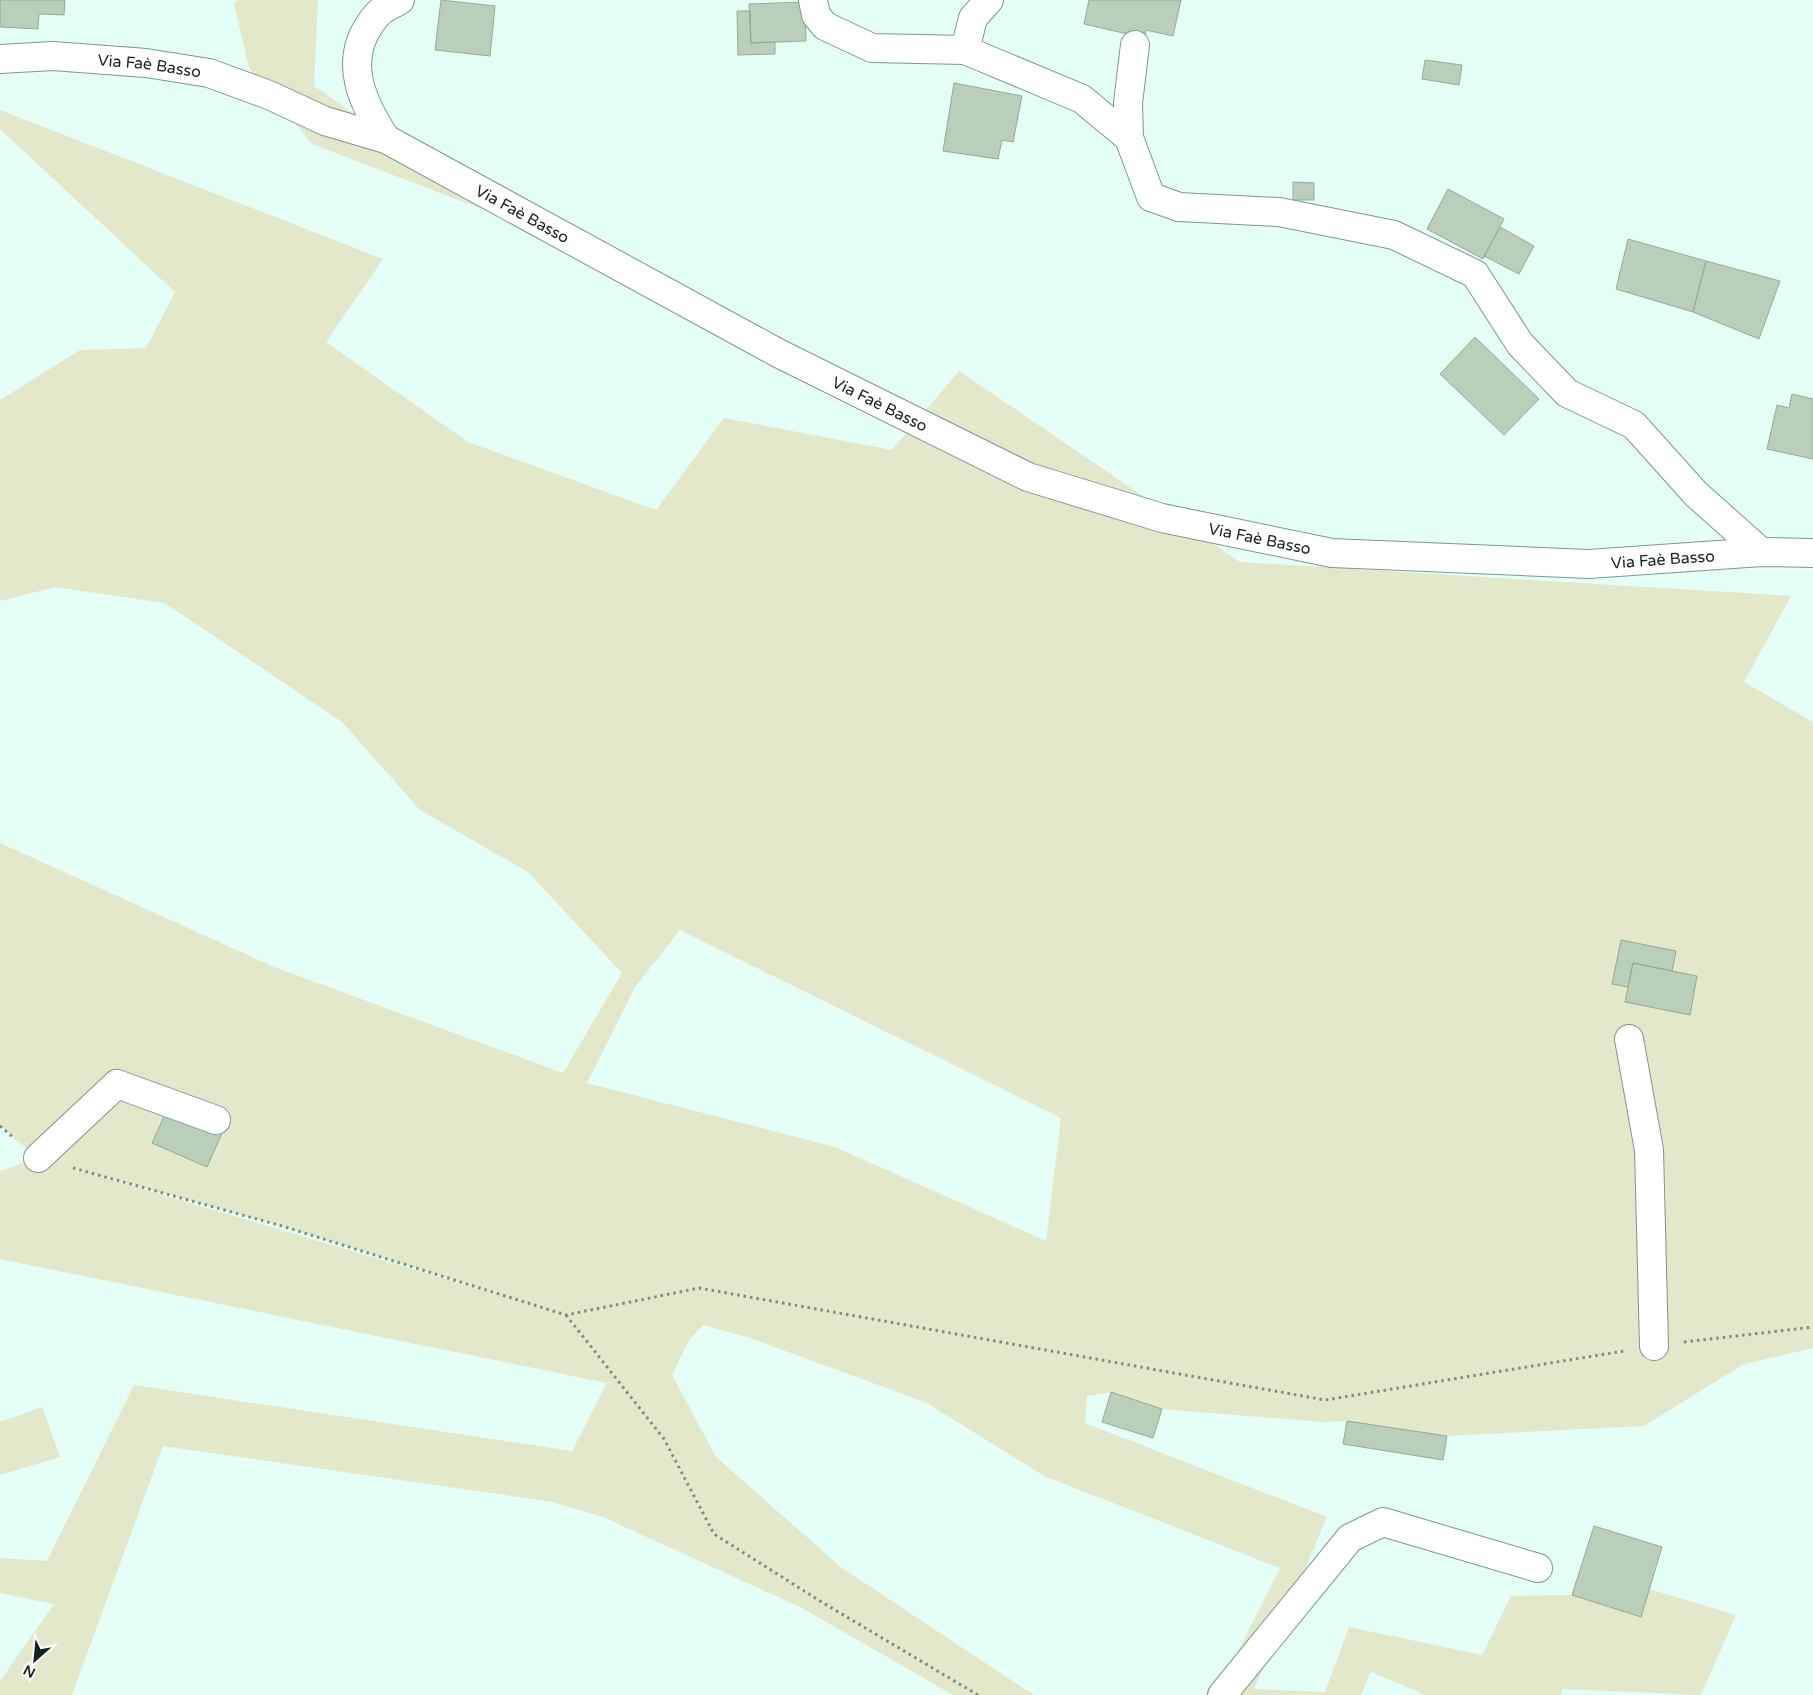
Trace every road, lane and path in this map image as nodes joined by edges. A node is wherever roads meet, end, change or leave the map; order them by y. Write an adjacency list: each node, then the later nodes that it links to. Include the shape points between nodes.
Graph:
1 (400, 0): 8 (street, via 379,12 361,38 355,63 362,93)
2 (813, 0): 5 (street, via 816,15 825,26 872,48)
3 (989, 0): 5 (street, via 973,18)
4 (1135, 45): 7 (street, via 1128,103)
5 (965, 50): 7 (street, via 1082,98)
6 (0, 59): 8 (street, Via Faè Basso, via 53,56 146,63 209,72 325,121)
7 (1129, 138): 9 (street, via 1151,197 1179,207 1279,212 1394,235 1475,274 1520,344 1567,393 1634,425 1696,494)
8 (386, 140): 9 (street, Via Faè Basso, via 778,353 1028,477 1152,515 1332,553 1589,564)
9 (1761, 552): 10 (street, Via Faè Basso)
10 (1813, 553)
11 (1629, 1040): 17 (street, via 1649,1150)
12 (216, 1120): 14 (street, via 117,1084)
13 (0, 1126): 14 (path)
14 (38, 1158): 15 (path, via 282,1226)
15 (566, 1315): 17 (path, via 699,1288 1325,1400); 19 (path, via 664,1439 714,1534 820,1602)
16 (1813, 1327): 17 (path)
17 (1654, 1346)
18 (1538, 1568): 20 (street, via 1383,1522 1350,1538)
19 (978, 1695)
20 (1222, 1695)

